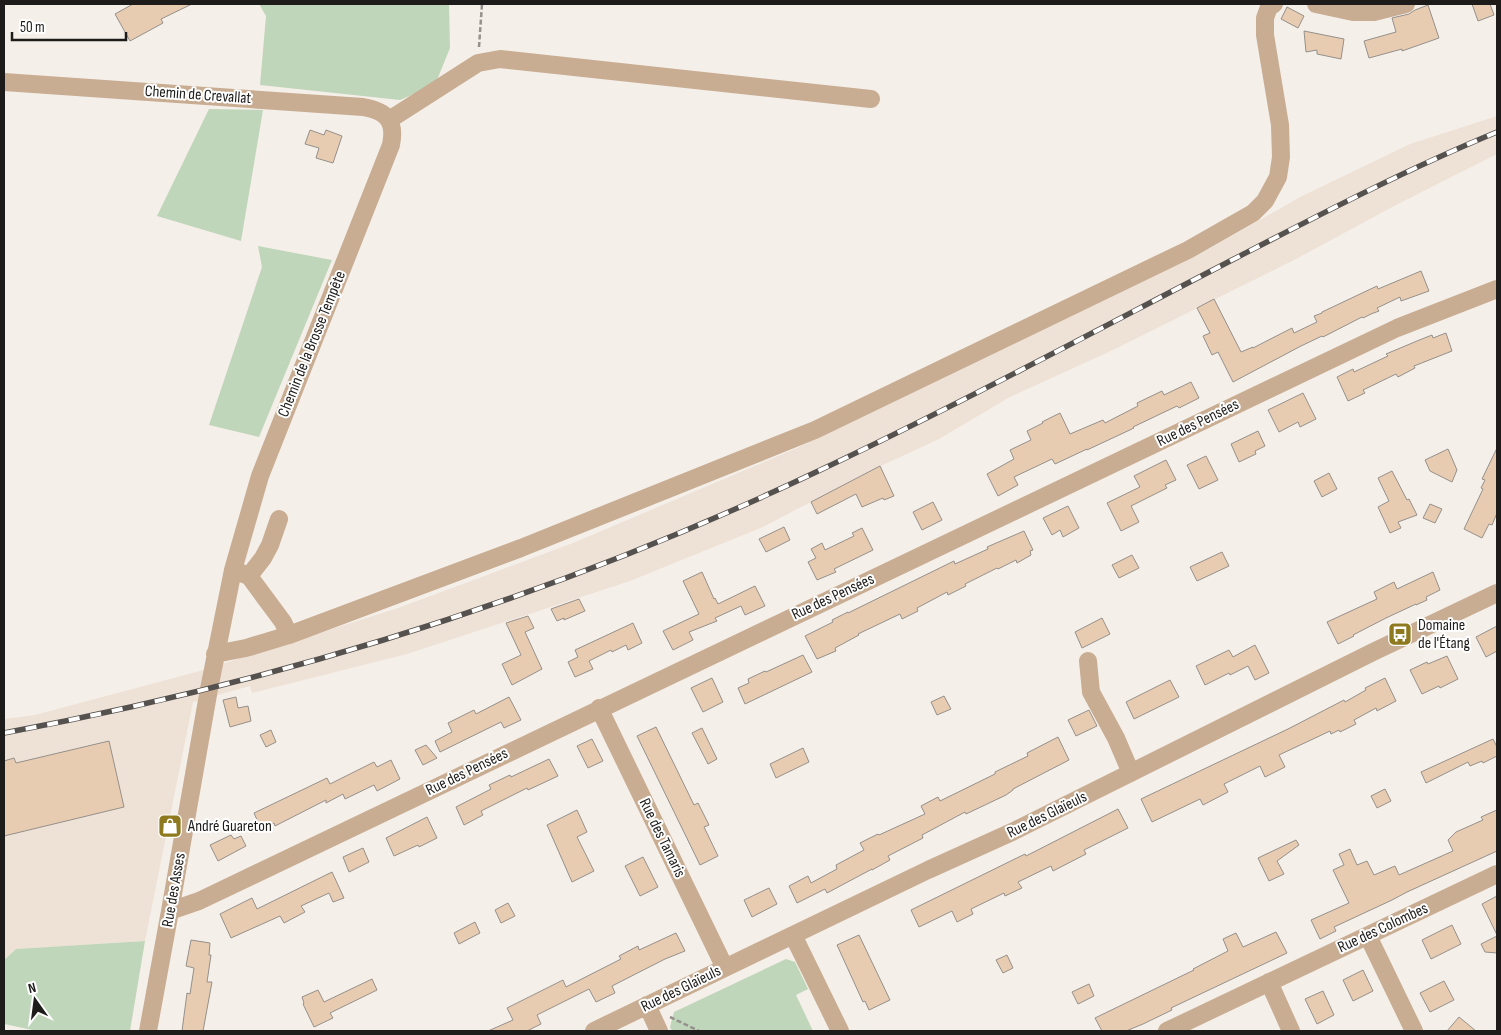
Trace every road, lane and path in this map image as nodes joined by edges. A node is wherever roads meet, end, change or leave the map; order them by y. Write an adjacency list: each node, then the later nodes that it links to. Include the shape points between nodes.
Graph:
1 (482, 4): 5 (path)
2 (1274, 4): 13 (street, via 1269,7 1265,18 1265,35 1282,157 1274,185 1265,202 1253,213 1188,250 815,430 521,548)
3 (1316, 4): 4 (street, via 1353,12 1374,12)
4 (1406, 4)
5 (478, 63): 7 (street, via 500,60); 8 (street)
6 (4, 82): 8 (street, Chemin de Crevallat, via 363,107 376,109)
7 (871, 99)
8 (389, 120): 11 (street, Chemin de la Brosse Tempête, via 393,134 391,145 260,476)
9 (1497, 289): 16 (street, Rue des Pensées, via 1397,328)
10 (279, 520): 11 (street, via 263,558)
11 (241, 573): 13 (street, via 283,622); 14 (street)
12 (1497, 593): 17 (street, Rue des Glaïeuls)
13 (289, 635): 14 (street)
14 (216, 654): 19 (street, Rue des Asses)
15 (1088, 661): 17 (street, via 1091,692)
16 (599, 708): 19 (street, Rue des Pensées, via 199,901); 22 (street, Rue des Tamaris)
17 (1131, 773): 20 (street, Rue des Glaïeuls)
18 (1497, 874): 21 (street, Rue des Colombes)
19 (170, 911): 26 (street, Rue des Asses)
20 (793, 935): 22 (street, Rue des Glaïeuls); 30 (street)
21 (1368, 936): 23 (street, Rue des Colombes); 33 (street)
22 (725, 968): 24 (street, Rue des Glaïeuls)
23 (1269, 982): 31 (street, Rue des Colombes); 32 (street)
24 (647, 1005): 27 (street, Rue des Glaïeuls); 28 (street)
25 (666, 1015): 29 (path)
26 (148, 1031)
27 (594, 1031)
28 (660, 1031)
29 (699, 1031)
30 (840, 1031)
31 (1167, 1031)
32 (1291, 1031)
33 (1414, 1031)

